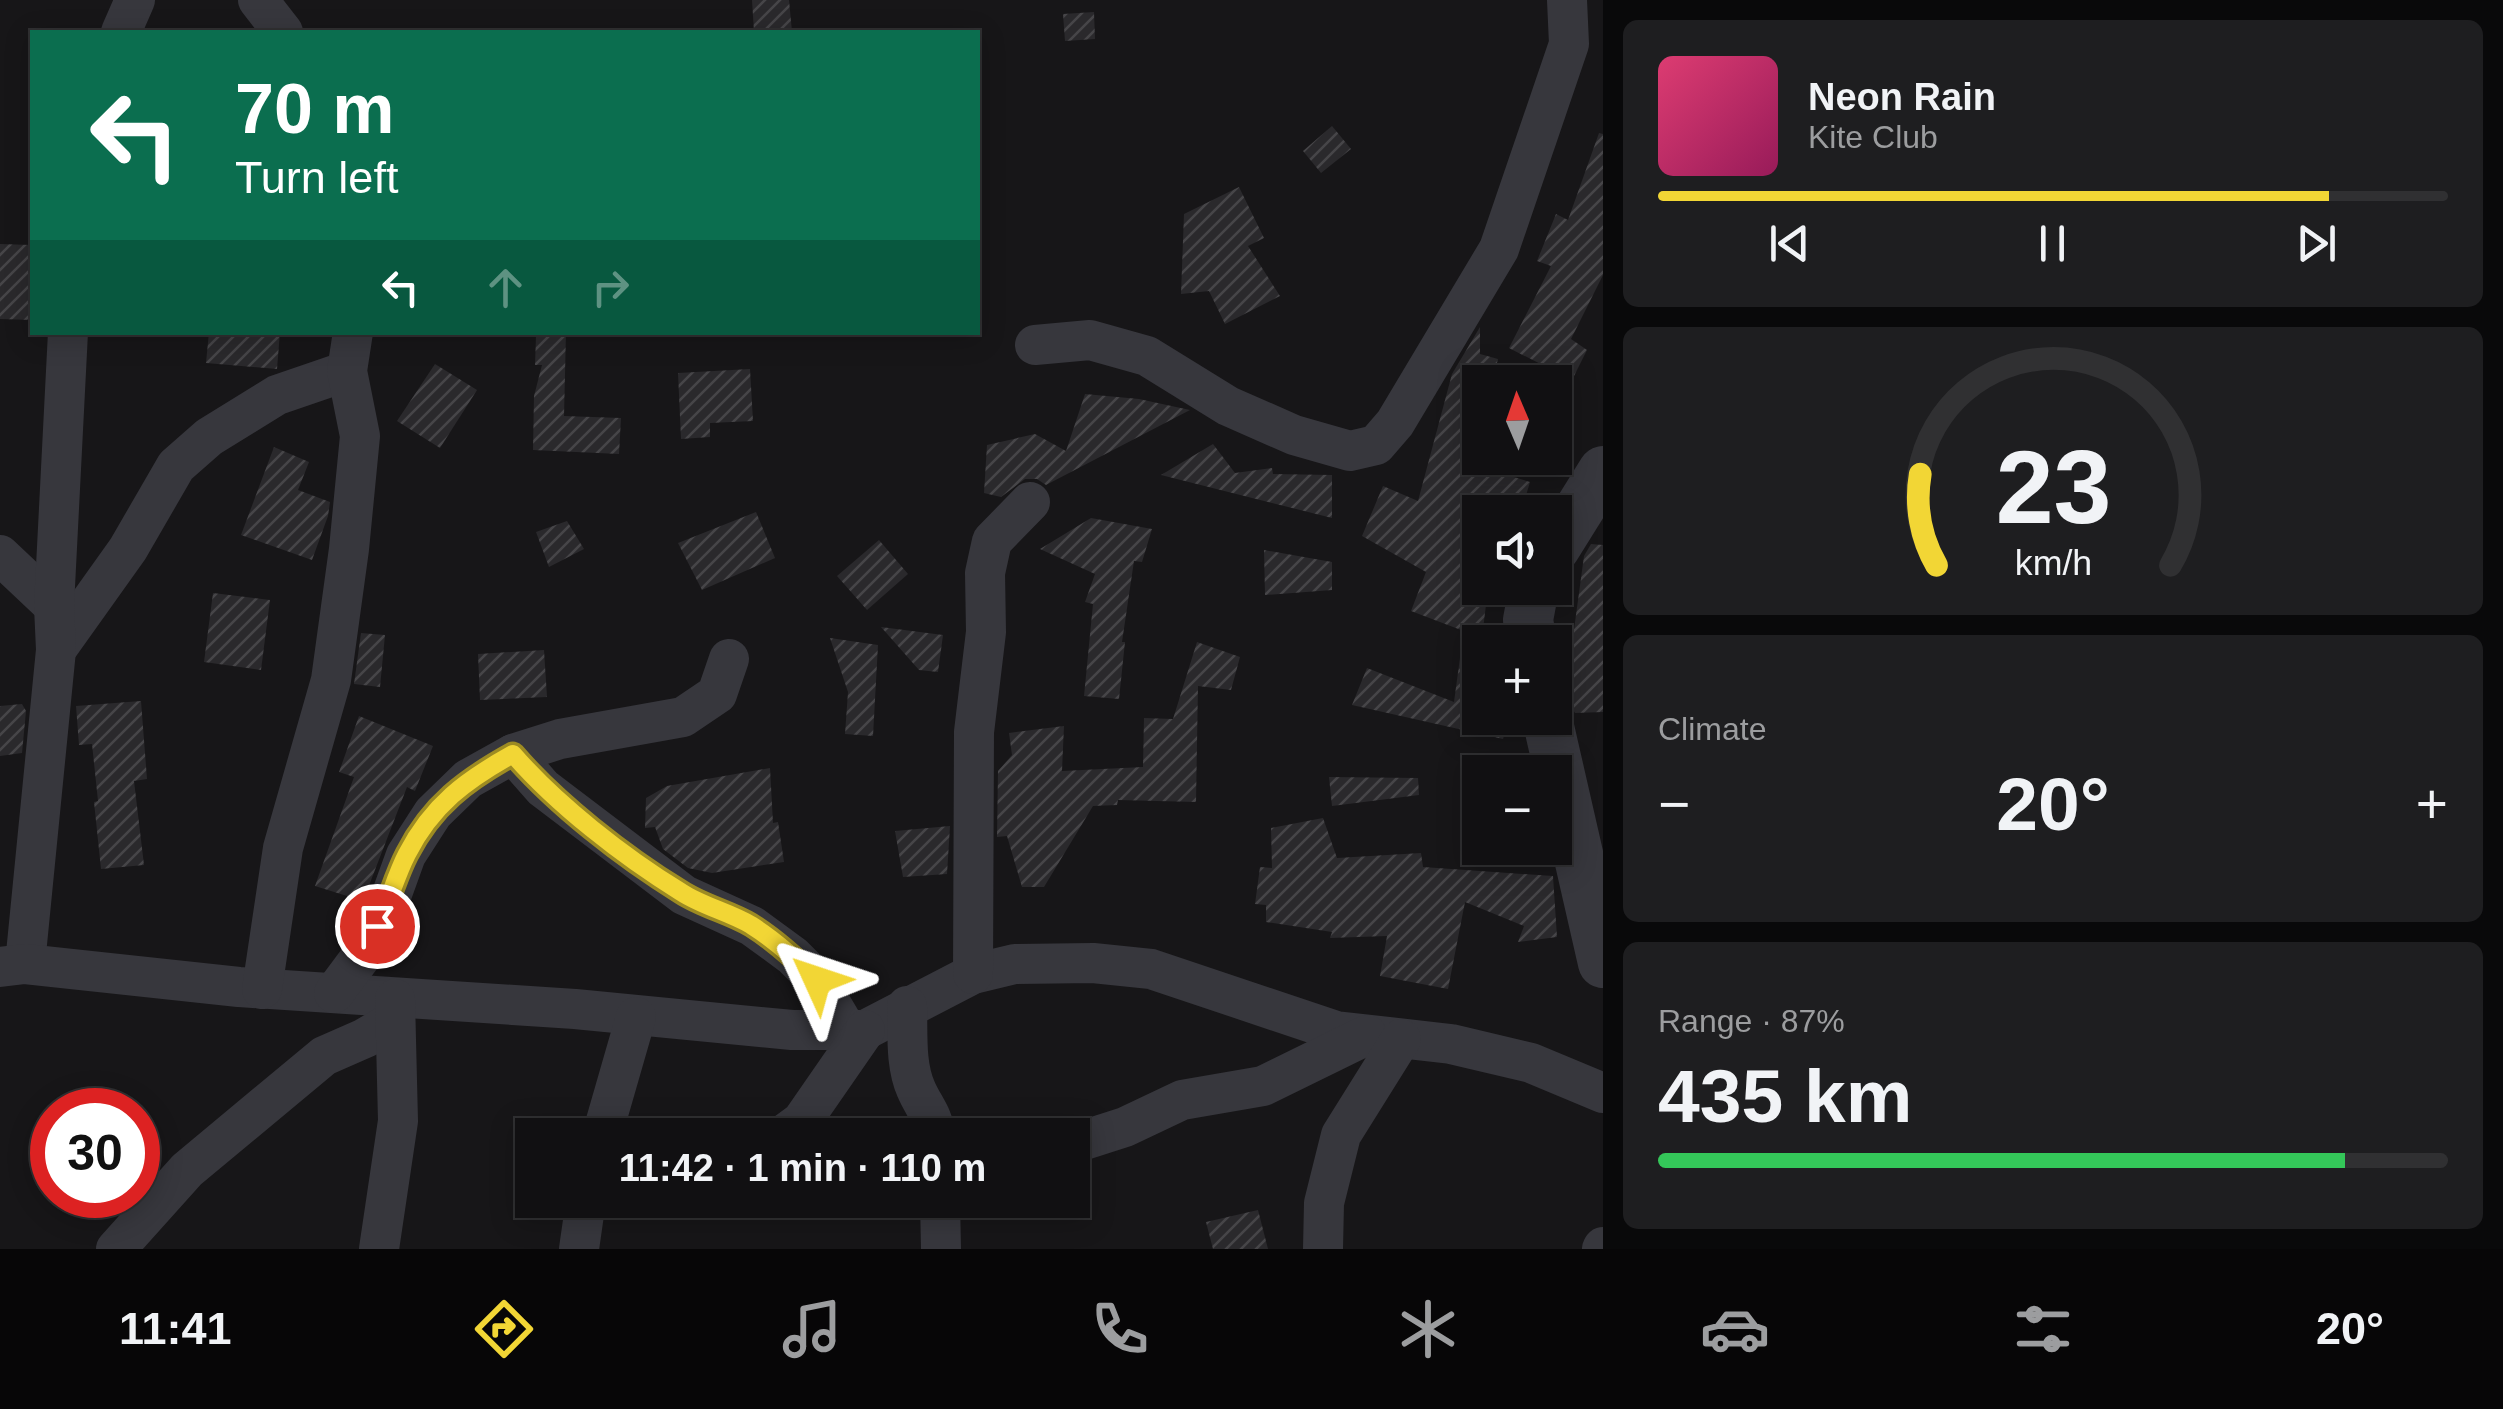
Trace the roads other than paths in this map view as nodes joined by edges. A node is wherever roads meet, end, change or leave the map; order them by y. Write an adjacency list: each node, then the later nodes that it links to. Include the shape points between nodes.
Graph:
1 (135, 0): 4 (street)
2 (258, 0): 5 (street)
3 (1567, 0): 7 (street, via 1569,44 1499,249 1376,445 1350,452 1294,434 1228,406 1147,356 1090,340)
4 (122, 30)
5 (281, 30)
6 (68, 335): 13 (street)
7 (1035, 345)
8 (350, 352): 14 (street, via 209,437 176,466 128,549); 21 (street, via 360,436 350,548 330,680 283,848)
9 (1603, 472): 11 (street)
10 (1030, 502): 20 (street, via 992,542 985,573 986,632 974,732)
11 (1572, 521)
12 (0, 555): 13 (street)
13 (54, 606): 14 (street)
14 (56, 650): 19 (street)
15 (729, 659): 17 (street, via 717,694 683,716)
16 (1551, 735): 18 (street)
17 (513, 754): 22 (street, via 468,779 432,814 406,855 366,950); 26 (street, via 543,788 684,895 752,926 793,956)
18 (1603, 963)
19 (13, 966): 21 (street)
20 (974, 974): 23 (street); 27 (street, via 1016,964 1150,969 1336,1032)
21 (262, 988): 22 (street)
22 (334, 993): 24 (street)
23 (907, 1006): 26 (street); 31 (street, via 909,1064)
24 (395, 1008): 25 (street); 35 (street, via 365,1038 324,1056 187,1170); 36 (street, via 398,1121)
25 (636, 1016): 26 (street); 29 (street)
26 (855, 1029): 30 (street)
27 (1384, 1037): 28 (street, via 1531,1063); 32 (street, via 1263,1086 1182,1100); 39 (street, via 1341,1134 1324,1203)
28 (1603, 1093)
29 (607, 1118)
30 (803, 1118)
31 (932, 1118)
32 (1090, 1138)
33 (583, 1218): 37 (street)
34 (940, 1218): 38 (street)
35 (116, 1249)
36 (379, 1249)
37 (579, 1249)
38 (941, 1249)
39 (1323, 1249)

